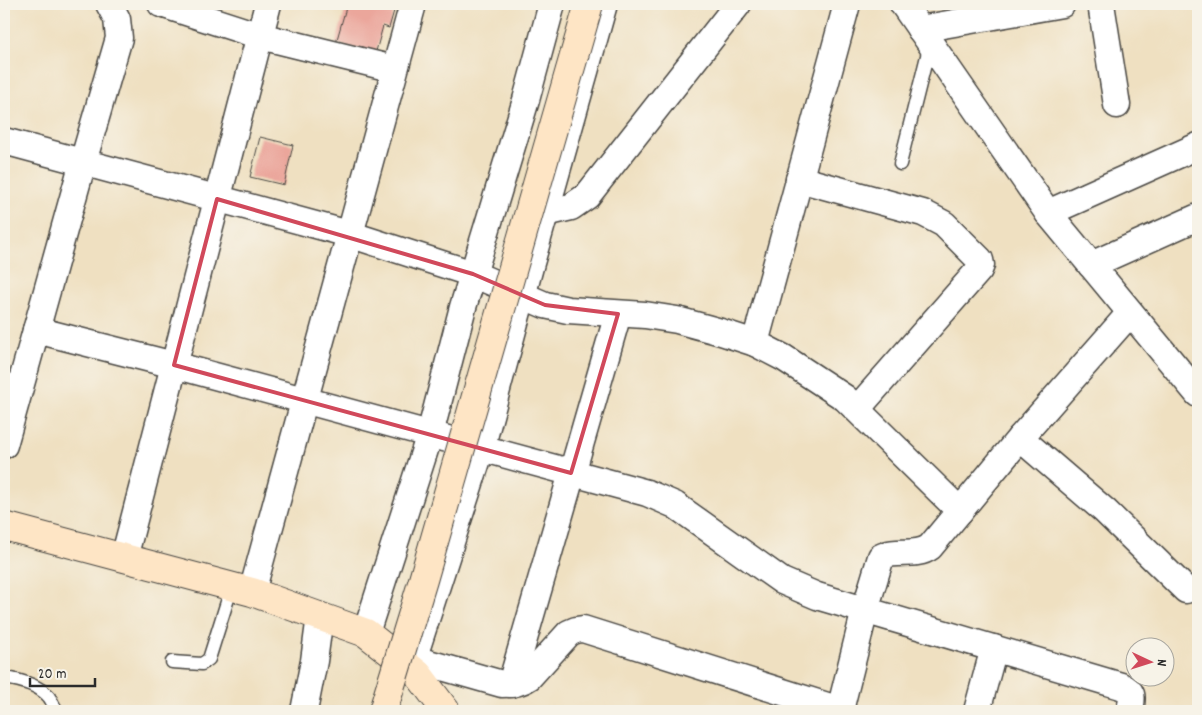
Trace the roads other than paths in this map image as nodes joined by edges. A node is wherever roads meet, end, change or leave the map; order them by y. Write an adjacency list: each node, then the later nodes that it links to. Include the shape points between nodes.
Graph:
1 (109, 4): 19 (street, via 118,19 119,38)
2 (161, 4): 13 (street)
3 (268, 4): 13 (street)
4 (413, 4): 15 (street)
5 (552, 4): 28 (street)
6 (589, 4): 59 (main road, bridge)
7 (604, 4): 23 (street)
8 (738, 4): 23 (street, via 587,196 571,208)
9 (847, 4): 21 (street)
10 (904, 4): 14 (street)
11 (1062, 4): 14 (street)
12 (1100, 4): 16 (street)
13 (260, 36): 15 (street); 22 (street)
14 (925, 36): 20 (lane); 24 (street)
15 (394, 70): 26 (street)
16 (1117, 105)
17 (4, 141): 19 (street)
18 (1198, 146): 24 (street)
19 (83, 162): 22 (street); 32 (street)
20 (900, 164)
21 (799, 179): 33 (street); 38 (street, via 923,212 944,224 980,260 979,270)
22 (218, 199): 26 (street); 34 (street)
23 (545, 213): 29 (street)
24 (1048, 213): 27 (street)
25 (1198, 217): 27 (street)
26 (349, 234): 28 (street); 37 (street)
27 (1091, 265): 30 (street)
28 (473, 274): 29 (street); 39 (street)
29 (522, 294): 31 (street, via 545,305 568,310); 42 (street)
30 (1130, 313): 35 (street); 40 (street)
31 (618, 314): 33 (street, via 677,320); 43 (street)
32 (36, 330): 34 (street); 41 (street)
33 (755, 343): 38 (street, via 784,358)
34 (174, 365): 37 (street); 46 (street)
35 (1189, 369): 36 (street)
36 (1198, 394)
37 (304, 400): 39 (street); 47 (street)
38 (857, 409): 44 (street)
39 (430, 434): 42 (street); 51 (street)
40 (1020, 438): 44 (street); 48 (street, via 1105,511)
41 (4, 445)
42 (481, 449): 43 (street); 54 (street)
43 (571, 473): 49 (street, via 647,493 675,505 782,581 817,596); 56 (street)
44 (960, 511): 49 (street, via 925,551 880,557)
45 (4, 526): 46 (main road)
46 (124, 558): 47 (main road)
47 (242, 589): 50 (main road); 53 (lane, via 209,660 202,664)
48 (1186, 590)
49 (865, 610): 52 (street); 61 (street)
50 (320, 616): 51 (main road); 58 (street)
51 (366, 633): 54 (main road)
52 (994, 648): 62 (street); 63 (street, via 1129,689 1133,696)
53 (172, 662)
54 (412, 664): 56 (street); 60 (main road)
55 (4, 678): 57 (lane, via 36,686 49,696)
56 (511, 684): 61 (street, via 521,683 529,677 570,633 583,629)
57 (57, 711)
58 (304, 711)
59 (383, 711)
60 (446, 711)
61 (841, 711)
62 (976, 711)
63 (1130, 711)

